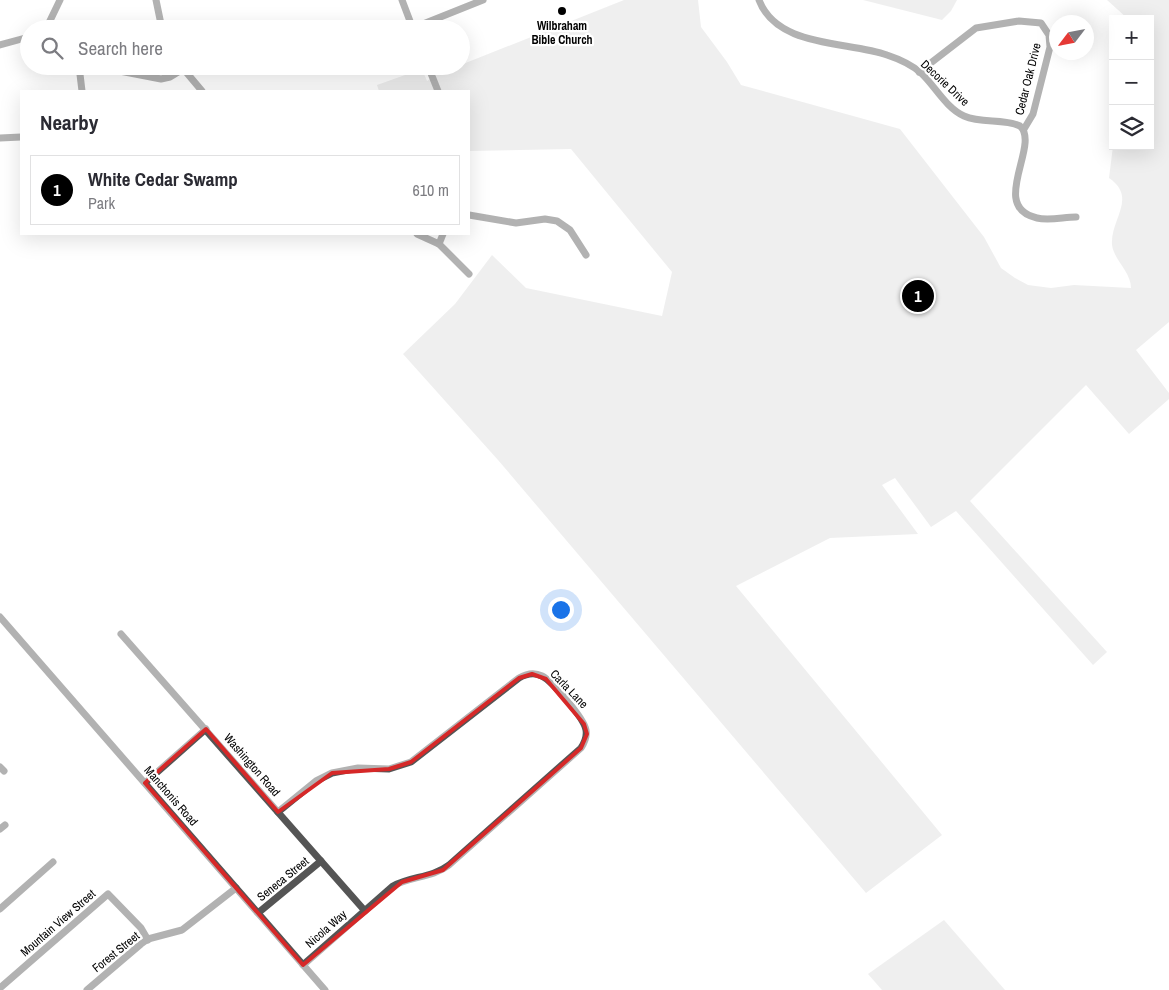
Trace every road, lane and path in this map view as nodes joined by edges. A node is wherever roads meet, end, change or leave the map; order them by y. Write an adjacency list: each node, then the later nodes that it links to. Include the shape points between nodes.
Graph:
1 (60, 0): 6 (street)
2 (156, 0): 7 (street)
3 (402, 0): 8 (street)
4 (483, 0): 9 (street)
5 (759, 0): 12 (street, Decorie Drive, via 772,19 808,39 875,51 905,62)
6 (50, 20)
7 (160, 20)
8 (410, 20)
9 (433, 20)
10 (20, 39): 11 (street)
11 (0, 45)
12 (919, 72): 21 (street, Decorie Drive, via 951,107 964,116 1012,123); 21 (street, Cedar Oak Drive, via 976,28 1018,21 1041,22 1049,35 1050,47 1033,114)
13 (80, 75): 18 (street)
14 (141, 75): 15 (street, via 161,79)
15 (173, 75)
16 (188, 75): 19 (street)
17 (432, 75): 20 (street)
18 (82, 90)
19 (201, 90)
20 (438, 90)
21 (1024, 129): 25 (street, via 1026,144 1015,189 1020,205 1036,218)
22 (0, 138): 23 (street)
23 (20, 138)
24 (470, 215): 29 (street, via 516,223 545,219 557,222 570,230)
25 (1076, 217)
26 (419, 235): 28 (street)
27 (444, 235): 28 (street)
28 (439, 244): 30 (street)
29 (586, 255)
30 (469, 274)
31 (0, 617): 34 (street, Manchonis Road)
32 (121, 634): 33 (street, Washington Road)
33 (206, 729): 34 (street); 35 (street, Washington Road)
34 (145, 784): 38 (street, Manchonis Road)
35 (278, 812): 37 (street, Washington Road); 40 (street, Carla Lane, via 316,781 332,773 349,769 389,769 411,762 523,676 532,674 546,679 572,708 586,728 586,739 578,752 446,868 398,884)
36 (53, 862): 39 (street)
37 (322, 862): 40 (street, Washington Road); 41 (street, Seneca Street)
38 (236, 888): 41 (street, Manchonis Road); 42 (street, Forest Street, via 182,930)
39 (0, 909)
40 (364, 911): 43 (street, Nicola Way)
41 (258, 913): 43 (street, Manchonis Road)
42 (148, 940): 44 (street, Mountain View Street, via 108,894); 45 (street, Forest Street)
43 (303, 964): 46 (street, Manchonis Road)
44 (0, 988)
45 (88, 990)
46 (325, 990)

